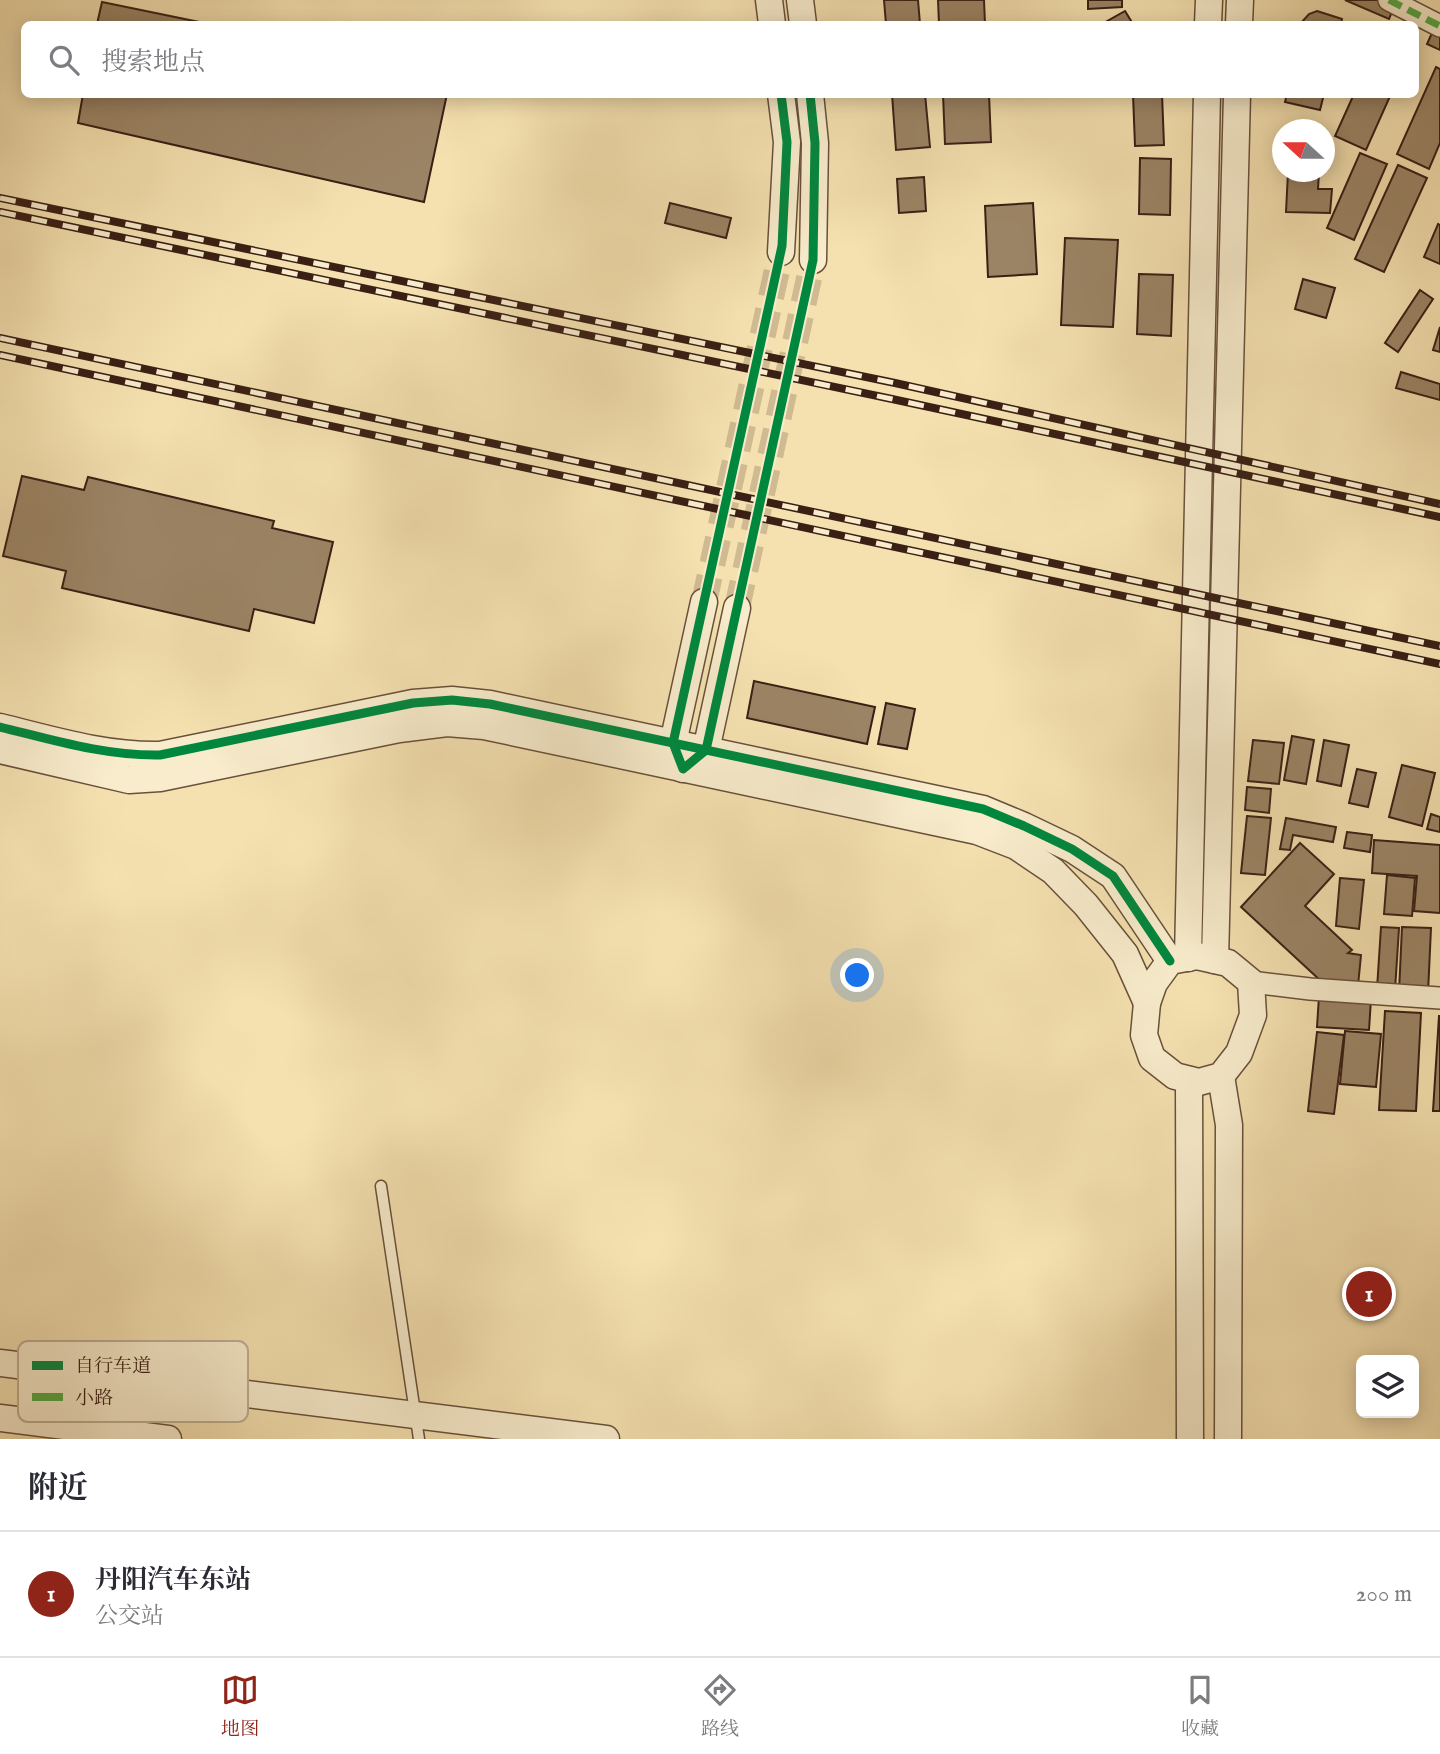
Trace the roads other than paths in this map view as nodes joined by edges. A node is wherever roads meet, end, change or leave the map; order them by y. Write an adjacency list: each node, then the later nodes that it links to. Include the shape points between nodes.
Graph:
1 (769, 0): 6 (street)
2 (800, 0): 7 (street)
3 (1209, 0): 8 (street)
4 (1240, 0): 9 (street)
5 (1389, 0): 10 (street)
6 (772, 21)
7 (803, 21)
8 (1208, 21)
9 (1239, 21)
10 (1440, 26)
11 (782, 98): 15 (street, via 787,142)
12 (810, 98): 16 (street, via 815,143)
13 (1207, 98): 24 (street)
14 (1237, 98): 25 (street)
15 (781, 252)
16 (813, 260)
17 (704, 602): 20 (street)
18 (737, 608): 22 (street)
19 (0, 727): 20 (street, via 100,751 160,755 412,703 452,700)
20 (673, 743): 22 (street); 23 (street)
21 (0, 750): 23 (street, via 129,780 160,779 447,723 484,726)
22 (706, 750): 23 (street); 24 (street, via 983,809 1024,825 1114,876)
23 (683, 769): 28 (street, via 977,831 1016,846 1053,871 1086,905 1125,954)
24 (1179, 960): 25 (street, via 1197,956); 28 (street, via 1154,983)
25 (1215, 960): 26 (street, via 1228,963)
26 (1251, 982): 27 (street); 29 (street, via 1254,1015 1239,1053)
27 (1440, 998)
28 (1147, 1003): 30 (street, via 1144,1035 1152,1058 1175,1076)
29 (1221, 1076): 30 (street); 42 (street, via 1229,1125)
30 (1189, 1080): 41 (street)
31 (381, 1186): 38 (lane)
32 (0, 1363): 33 (street)
33 (18, 1366)
34 (248, 1400): 38 (street)
35 (0, 1418): 36 (street)
36 (18, 1420)
37 (32, 1422): 39 (street)
38 (417, 1426): 40 (street)
39 (169, 1439)
40 (606, 1439)
41 (1190, 1439)
42 (1228, 1439)

